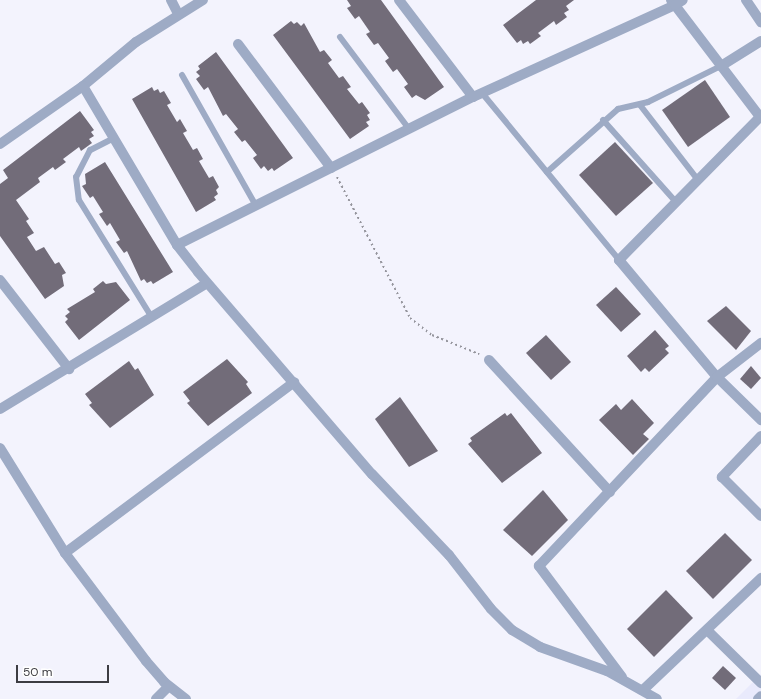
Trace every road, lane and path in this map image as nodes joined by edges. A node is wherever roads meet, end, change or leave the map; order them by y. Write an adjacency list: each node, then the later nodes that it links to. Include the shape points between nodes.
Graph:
1 (171, 0): 6 (street)
2 (203, 0): 6 (street)
3 (399, 0): 14 (street)
4 (746, 0): 7 (street)
5 (676, 2): 11 (street); 14 (street)
6 (178, 14): 13 (street, via 136,42)
7 (761, 22)
8 (340, 37): 18 (lane)
9 (761, 41): 11 (street)
10 (238, 44): 21 (street)
11 (721, 66): 15 (lane); 16 (street)
12 (182, 74): 25 (lane)
13 (83, 86): 19 (street); 20 (street)
14 (478, 95): 18 (street); 22 (lane)
15 (640, 105): 17 (lane, via 624,107); 23 (lane)
16 (761, 118): 23 (street)
17 (603, 120): 22 (lane); 24 (lane)
18 (409, 129): 21 (street)
19 (114, 138): 26 (street); 30 (lane, via 90,150 76,177 79,200)
20 (0, 144)
21 (331, 168): 25 (street); 32 (path, via 410,318 432,335 475,351)
22 (547, 172): 27 (lane)
23 (698, 180): 24 (street)
24 (676, 202): 27 (street)
25 (256, 206): 26 (street)
26 (177, 245): 29 (street)
27 (619, 260): 34 (street)
28 (0, 280): 33 (street)
29 (207, 283): 33 (street); 35 (street)
30 (149, 313)
31 (761, 343): 34 (street)
32 (489, 360): 40 (street)
33 (69, 369): 36 (street)
34 (718, 377): 37 (street); 40 (street)
35 (294, 382): 42 (street); 45 (street, via 372,474 449,555 501,620 540,647)
36 (0, 409)
37 (761, 420)
38 (761, 436): 41 (street, via 722,477)
39 (0, 448): 42 (street)
40 (610, 492): 45 (street, via 539,566)
41 (761, 516)
42 (65, 553): 47 (street, via 150,666)
43 (759, 582): 44 (street)
44 (707, 630): 46 (street); 48 (street)
45 (623, 679): 48 (street)
46 (761, 683)
47 (169, 686): 50 (street); 51 (street)
48 (643, 690): 52 (street)
49 (761, 696): 53 (street)
50 (156, 699)
51 (186, 699)
52 (657, 699)
53 (758, 699)

